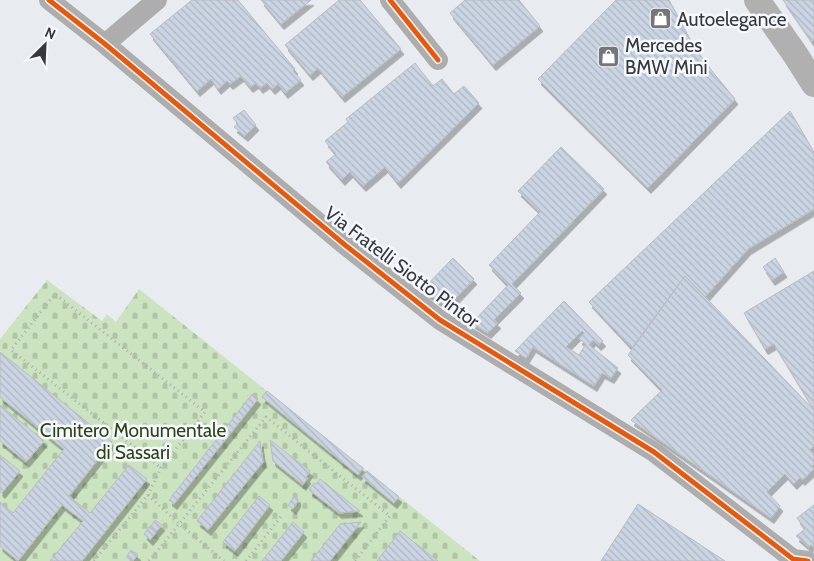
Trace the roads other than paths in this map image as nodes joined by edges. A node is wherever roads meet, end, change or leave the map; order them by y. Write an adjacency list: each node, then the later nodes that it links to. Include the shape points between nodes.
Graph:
1 (49, 0): 5 (street, Via Fratelli Siotto Pintor)
2 (157, 0): 5 (street)
3 (390, 0): 6 (street)
4 (757, 0): 7 (main road)
5 (105, 44): 8 (street, Via Fratelli Siotto Pintor, via 344,245 440,320 654,452 793,559)
6 (438, 60)
7 (811, 74)
8 (808, 561)

